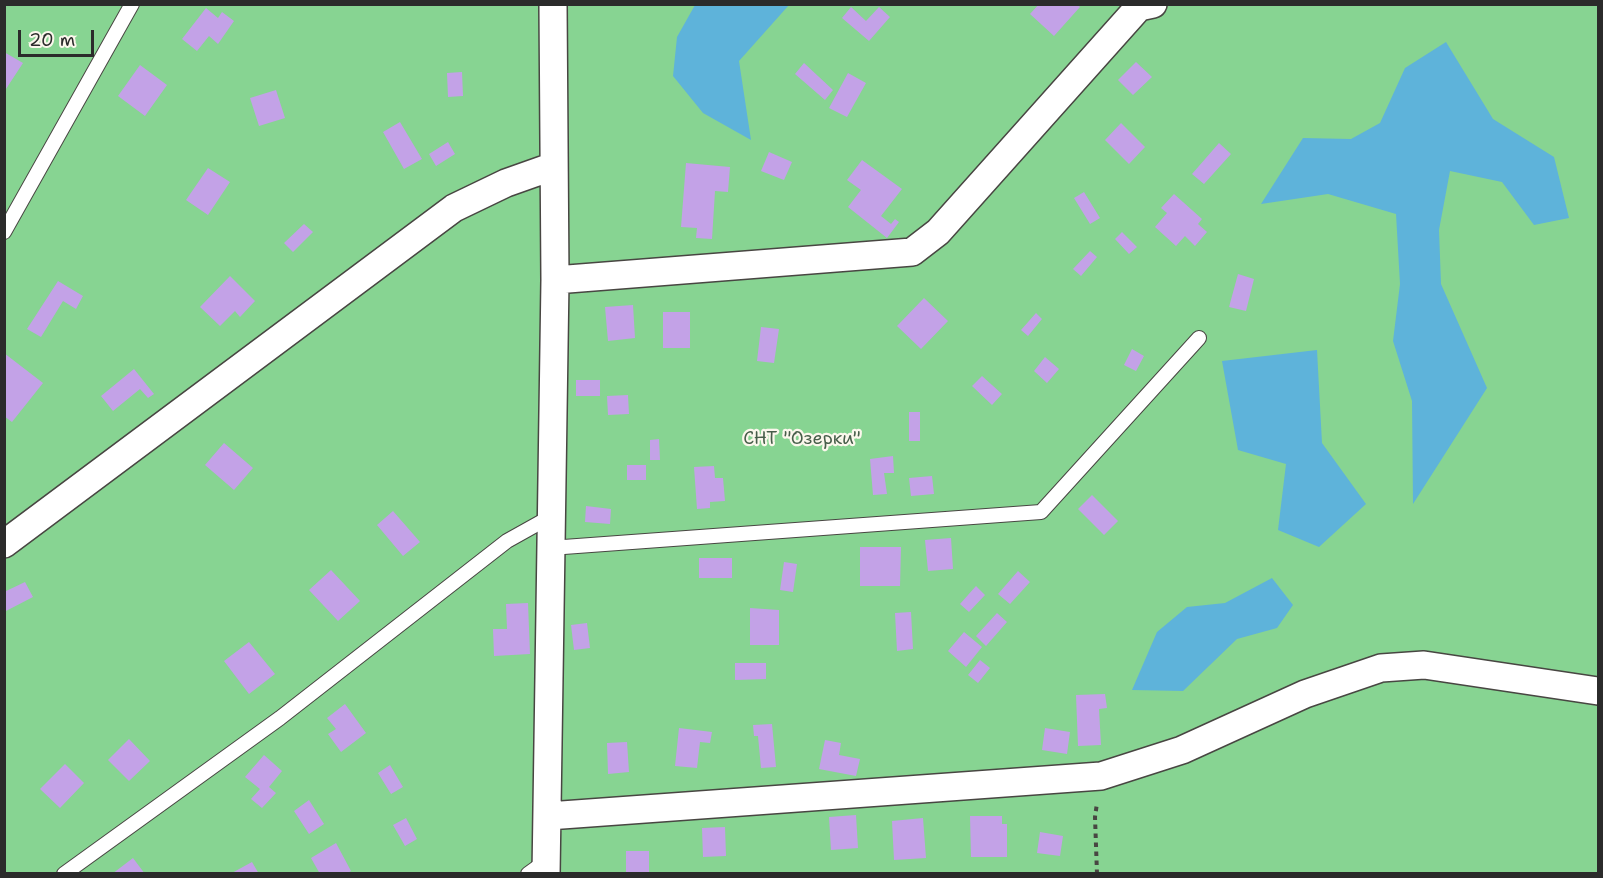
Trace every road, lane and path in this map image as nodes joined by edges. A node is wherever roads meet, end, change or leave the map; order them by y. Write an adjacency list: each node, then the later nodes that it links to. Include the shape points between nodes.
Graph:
1 (132, 4): 5 (lane)
2 (553, 4): 4 (street)
3 (1153, 4): 6 (street, via 1139,7 938,232 912,252)
4 (554, 166): 6 (street); 9 (street, via 454,208)
5 (4, 232)
6 (555, 280): 8 (street)
7 (1199, 338): 10 (lane, via 1041,512)
8 (550, 518): 10 (street); 15 (lane, via 507,541 280,718)
9 (4, 544)
10 (550, 548): 13 (street)
11 (1599, 691): 12 (street, via 1424,665 1381,668 1305,694 1182,750)
12 (1101, 777): 13 (street); 16 (path, via 1095,817)
13 (548, 816): 14 (street)
14 (540, 869)
15 (64, 873)
16 (1097, 873)

